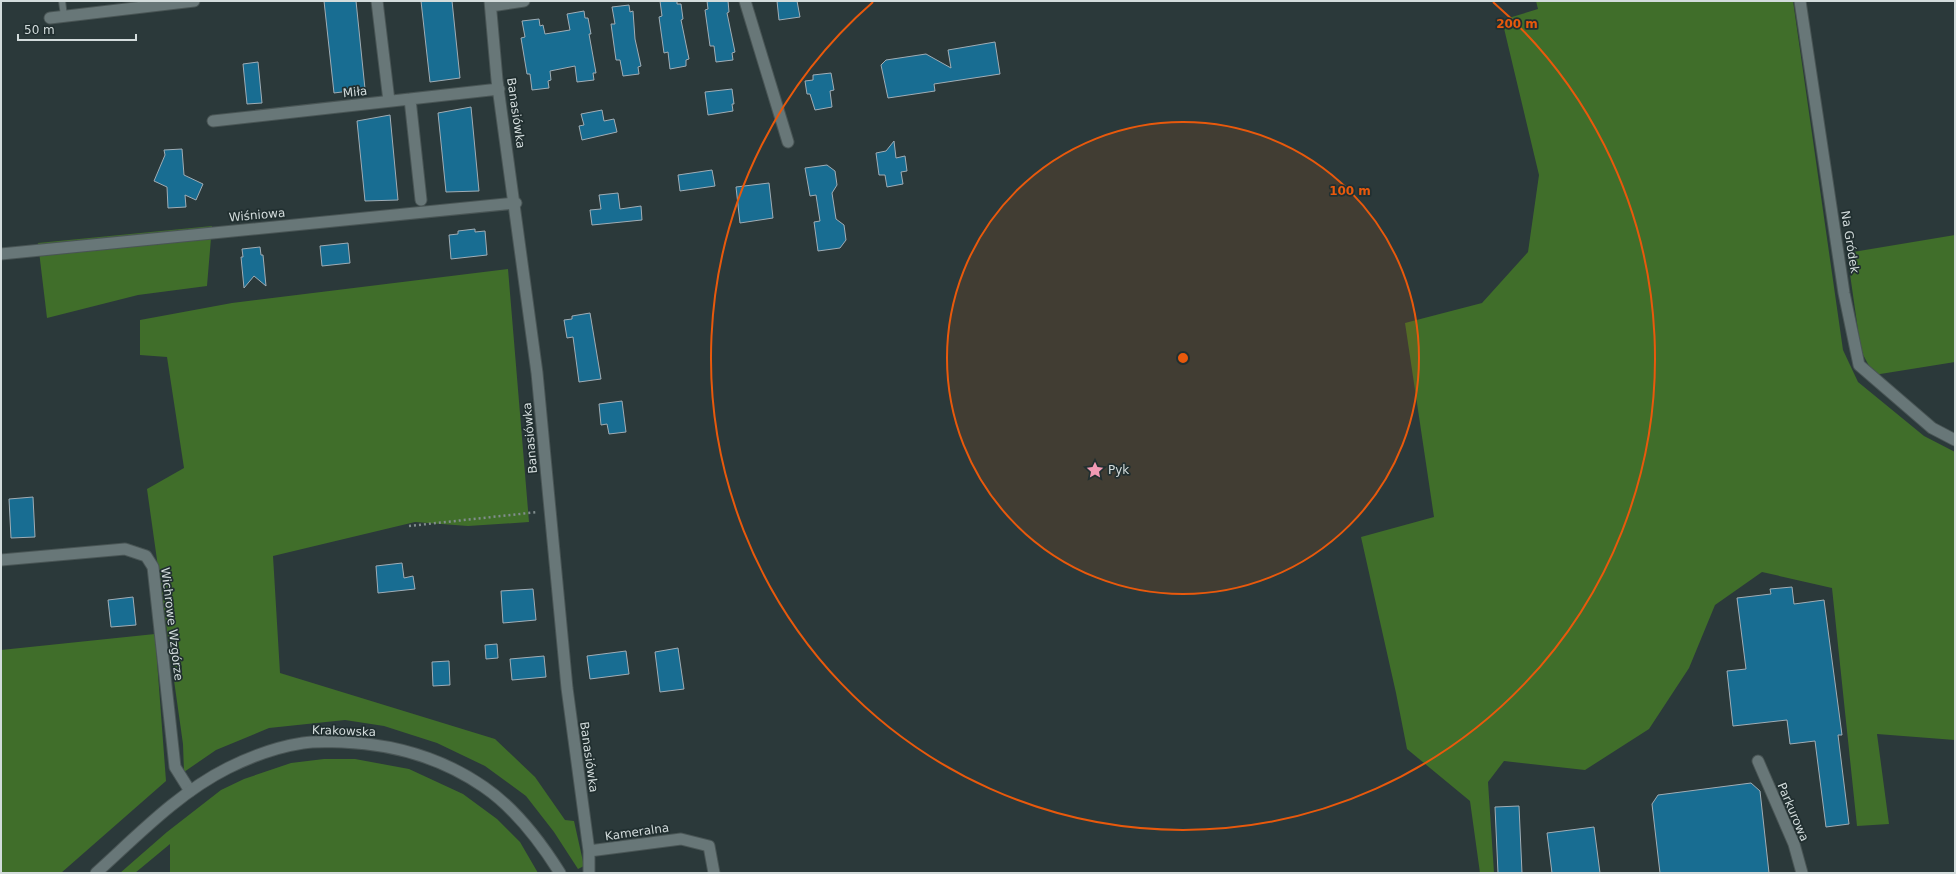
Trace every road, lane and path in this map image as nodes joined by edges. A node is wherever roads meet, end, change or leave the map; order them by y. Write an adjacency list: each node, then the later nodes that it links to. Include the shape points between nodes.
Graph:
1 (62, 1): 8 (lane)
2 (194, 1): 8 (street)
3 (377, 1): 12 (street)
4 (524, 1): 7 (street)
5 (745, 1): 14 (street)
6 (1800, 1): 18 (street, Na Gródek, via 1844,293 1859,366 1932,428)
7 (490, 3): 10 (street, Banasiówka)
8 (64, 16): 9 (street)
9 (50, 18)
10 (499, 90): 11 (street, Miła); 16 (street, Banasiówka)
11 (410, 99): 12 (street, Miła); 15 (street)
12 (389, 101): 13 (street, Miła)
13 (213, 121)
14 (788, 142)
15 (421, 200)
16 (516, 203): 17 (street, Wiśniowa); 19 (street, Banasiówka, via 538,374)
17 (1, 254)
18 (1955, 440)
19 (550, 511): 20 (path); 24 (street, Banasiówka, via 567,688)
20 (409, 526)
21 (1, 560): 23 (street, Wichrowe Wzgórze, via 125,549 146,556 153,567 175,767)
22 (1758, 761): 29 (street, Parkurowa, via 1794,844)
23 (190, 791): 25 (street, Krakowska); 26 (street, Krakowska, via 227,768 250,758 303,743 350,742 388,746 422,755 484,787 510,808 542,845)
24 (588, 851): 27 (street, Banasiówka); 28 (street, Kameralna, via 681,839 709,846)
25 (96, 873)
26 (560, 873)
27 (589, 873)
28 (714, 873)
29 (1802, 873)

